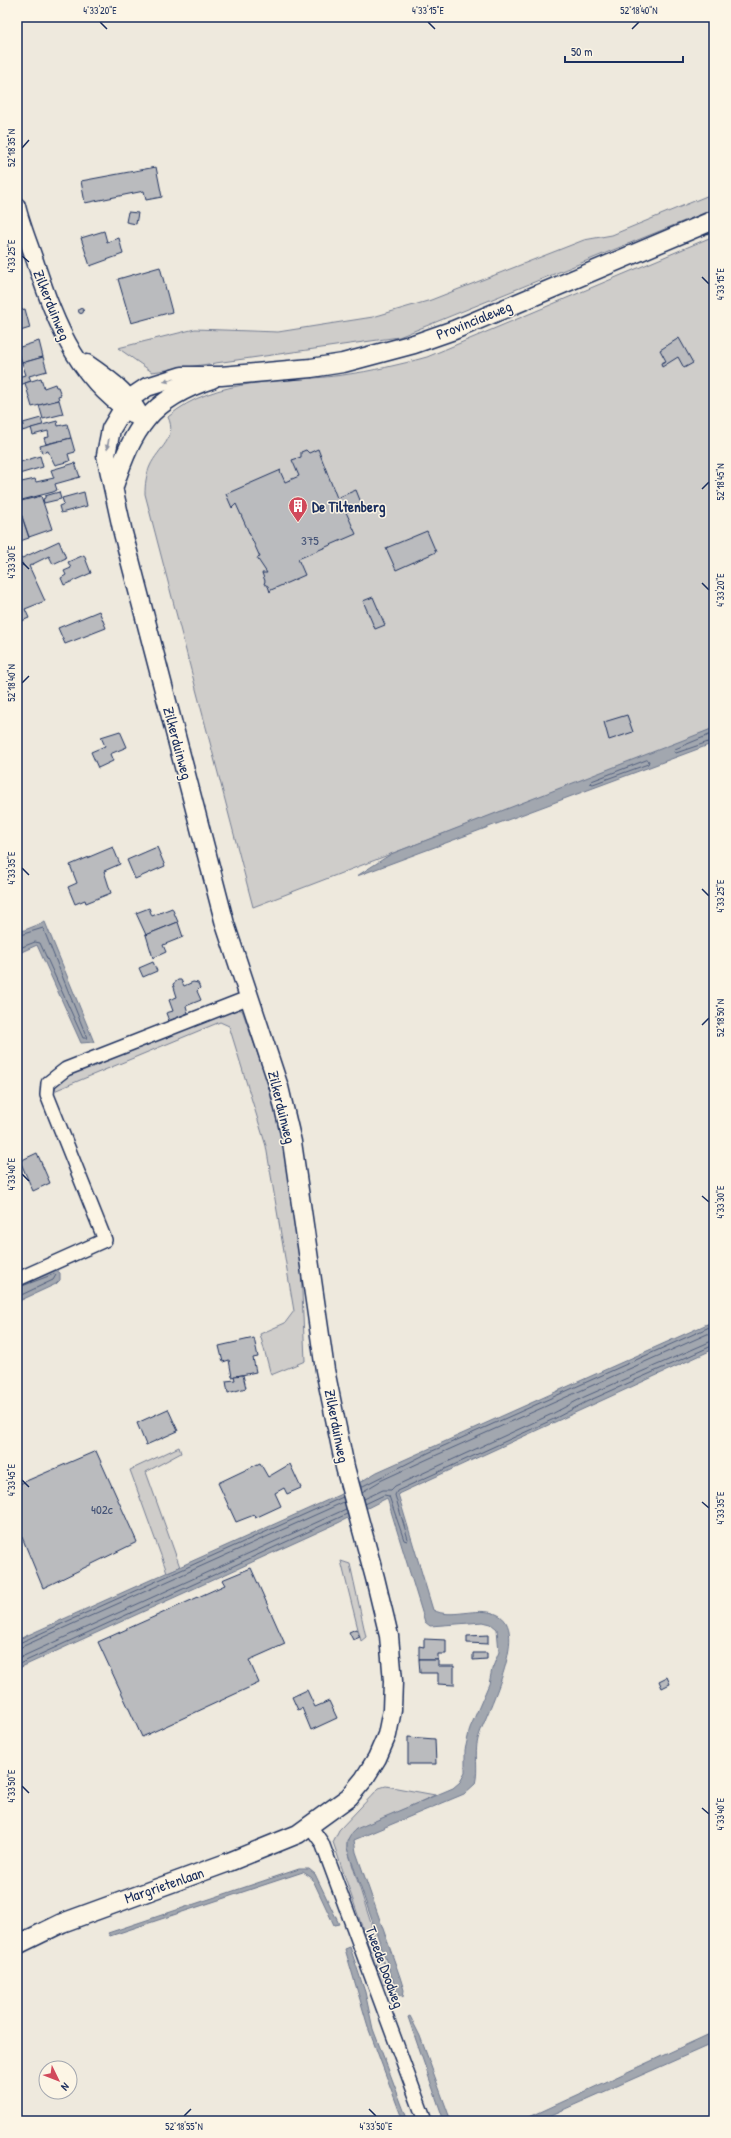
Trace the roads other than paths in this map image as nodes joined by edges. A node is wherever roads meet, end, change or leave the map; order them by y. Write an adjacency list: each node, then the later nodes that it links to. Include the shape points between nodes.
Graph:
1 (17, 206): 4 (street, Zilkerduinweg, via 47,295 71,351 100,388)
2 (714, 220): 3 (main road, Provincialeweg, via 454,330 414,344 337,364)
3 (222, 376): 4 (main road, Provincialeweg, one-way to 4, via 182,376 147,387); 5 (main road, Provincialeweg, via 177,394 159,406)
4 (127, 404): 5 (street, Zilkerduinweg); 6 (main road, Zilkerduinweg, one-way to 6, via 111,429 106,455)
5 (144, 421): 6 (main road, via 132,438)
6 (114, 486): 7 (main road, Zilkerduinweg, via 123,533 225,924)
7 (250, 997): 8 (street, via 66,1069 48,1083 47,1095 105,1240); 9 (main road, Zilkerduinweg, via 279,1087 292,1142 325,1370 349,1484 389,1636 393,1680 392,1710 387,1735 377,1758 349,1797)
8 (18, 1279)
9 (310, 1826): 10 (main road, Margrietenlaan, via 298,1834 229,1862 62,1923); 11 (street, Tweede Doodweg, via 322,1843)
10 (17, 1945)
11 (425, 2121)

